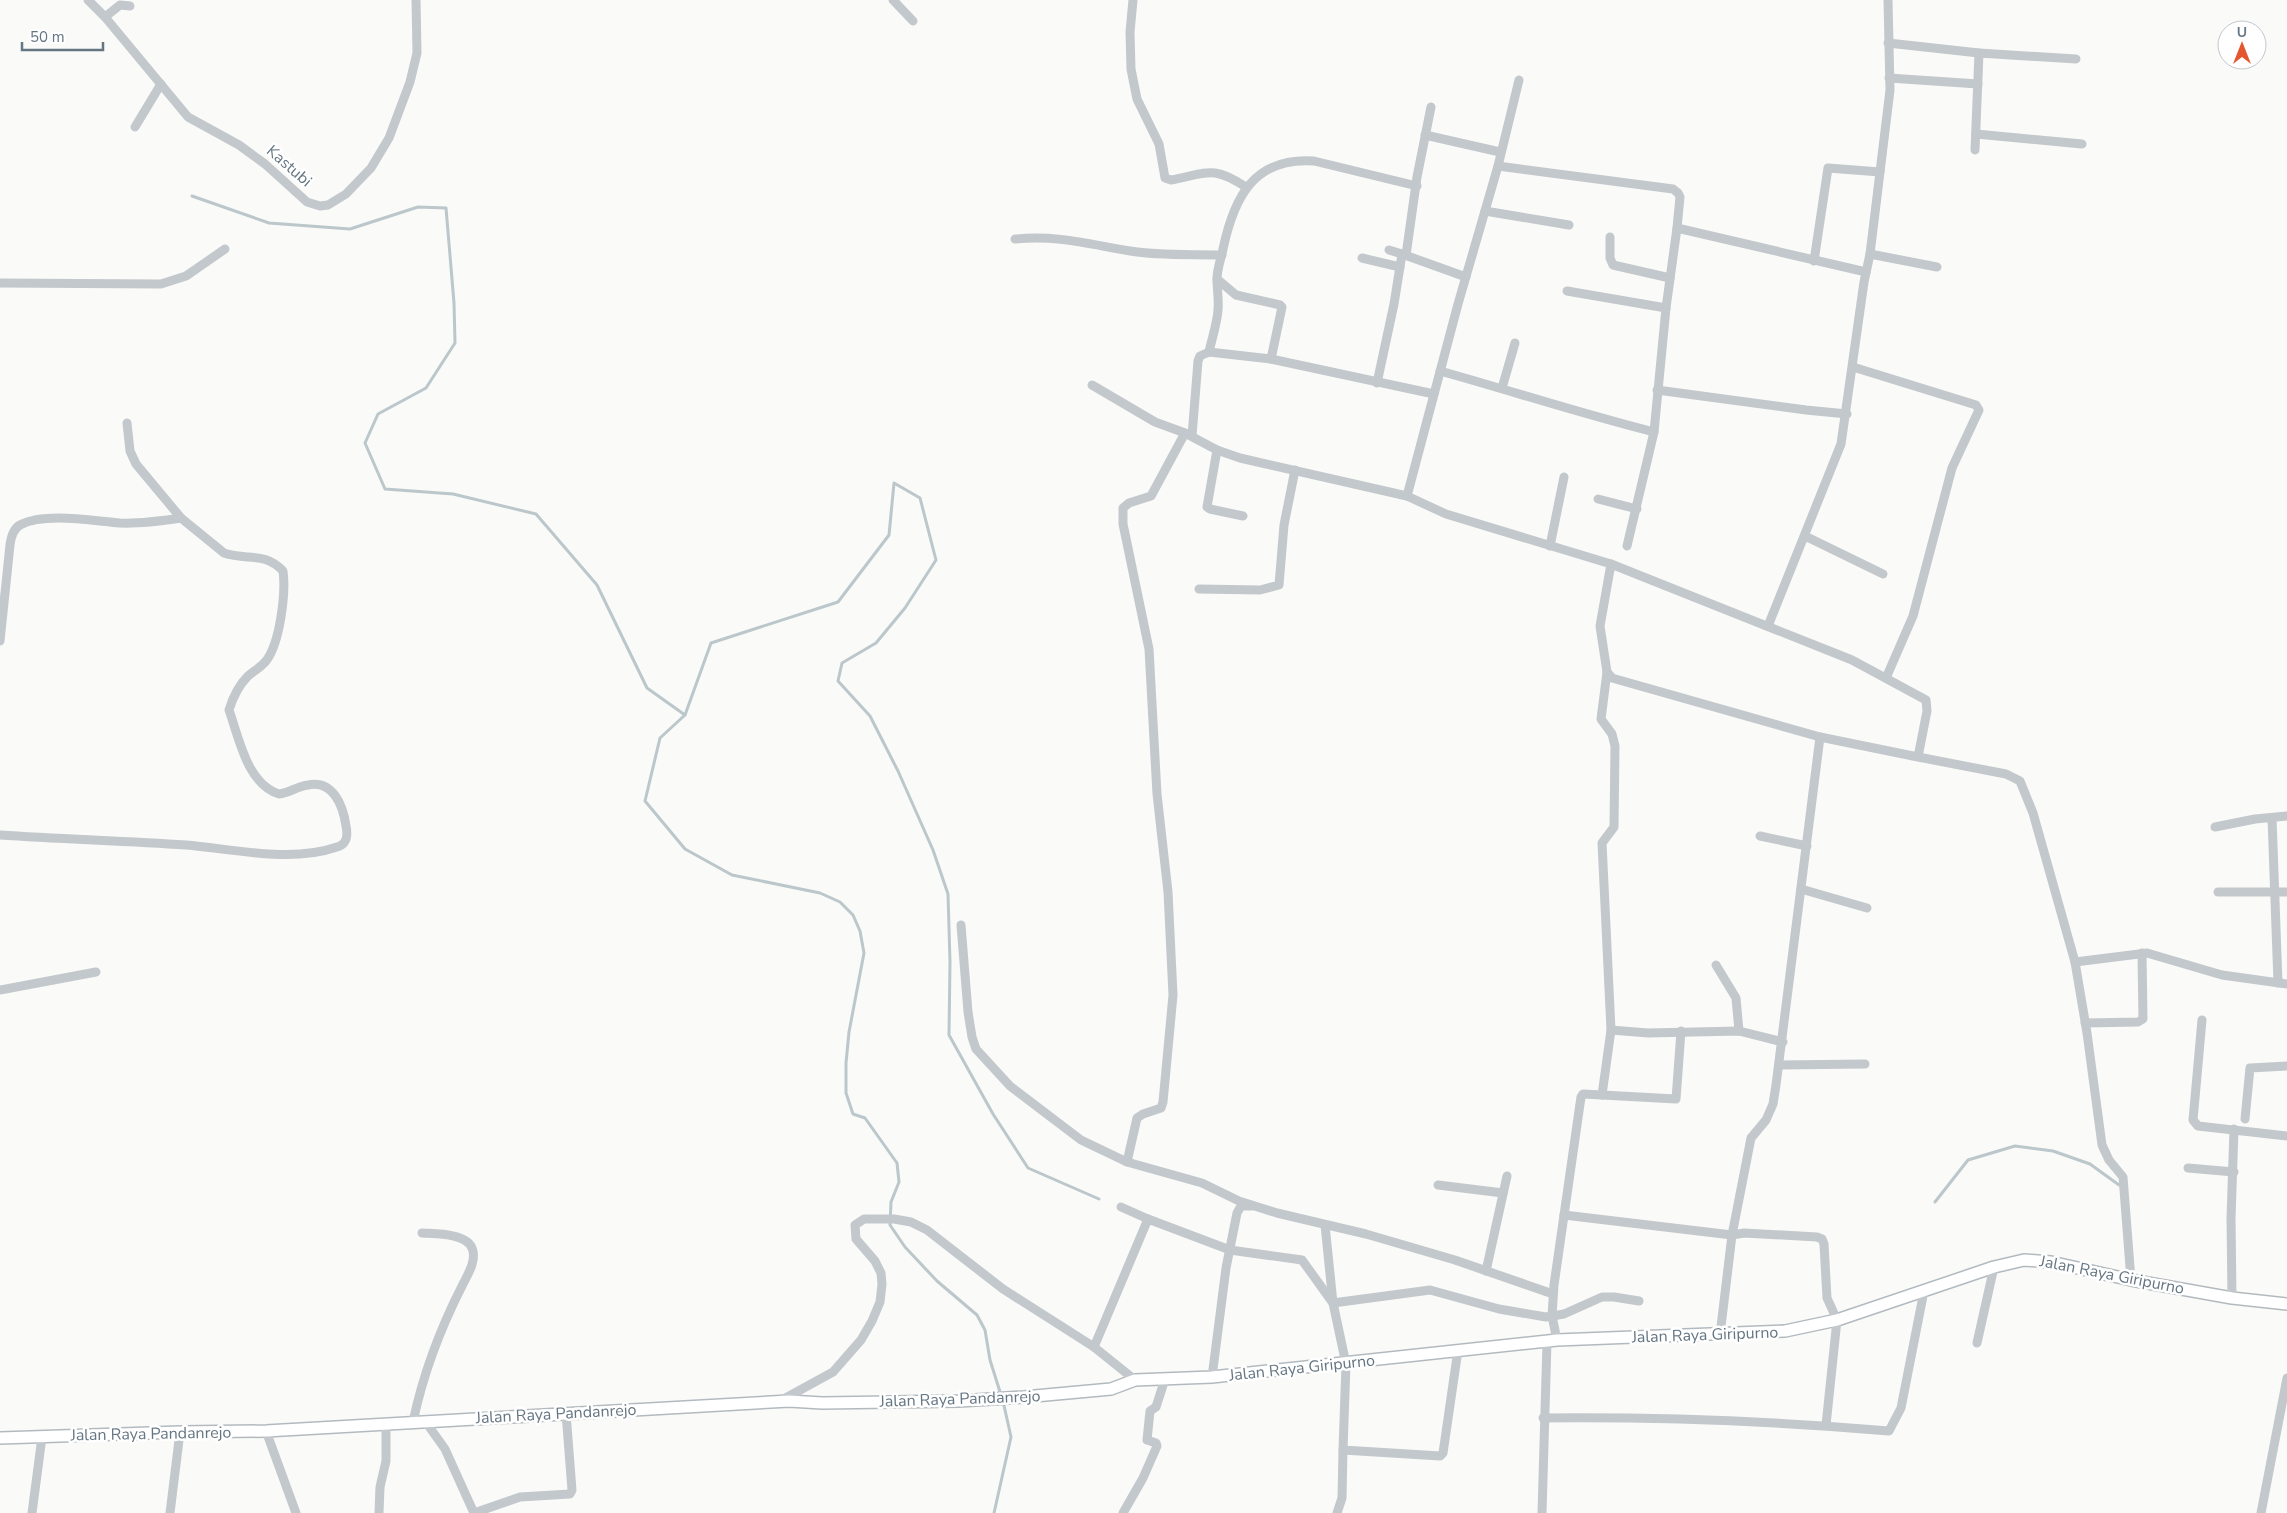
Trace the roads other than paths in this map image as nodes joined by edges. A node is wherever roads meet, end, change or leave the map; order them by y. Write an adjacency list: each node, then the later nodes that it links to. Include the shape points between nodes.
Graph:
1 (88, 0): 7 (street, Kastubi)
2 (416, 0): 14 (street, Kastubi, via 417,53 398,119 371,168 346,194 328,204 307,202 265,164 188,117)
3 (893, 0): 8 (street)
4 (1133, 0): 26 (street, via 1131,69 1137,98 1159,144 1165,178 1171,180 1218,172)
5 (1888, 0): 9 (street)
6 (130, 6): 7 (street, via 120,5)
7 (105, 17): 14 (street, Kastubi)
8 (913, 21)
9 (1888, 43): 10 (street); 12 (street)
10 (1979, 53): 11 (street); 15 (street)
11 (2076, 59)
12 (1889, 78): 15 (street); 24 (street)
13 (1520, 80): 22 (street)
14 (161, 84): 17 (street)
15 (1978, 84): 18 (street)
16 (1431, 107): 19 (street)
17 (135, 128)
18 (1976, 134): 20 (street); 21 (street)
19 (1425, 135): 22 (street); 25 (street)
20 (2082, 144)
21 (1975, 150)
22 (1500, 152): 23 (street)
23 (1498, 166): 27 (street); 29 (street, via 1673,189 1680,197)
24 (1880, 172): 34 (street); 38 (street, via 1828,168)
25 (1417, 186): 26 (street, via 1343,167 1304,161 1271,168); 36 (street)
26 (1246, 187): 35 (street, via 1228,223)
27 (1485, 211): 28 (street); 42 (street)
28 (1568, 225)
29 (1677, 228): 38 (street); 43 (street)
30 (1610, 237): 43 (street, via 1613,265)
31 (1016, 238): 35 (street, via 1065,238 1132,252)
32 (225, 249): 45 (street, via 186,276 161,284)
33 (1389, 250): 36 (street)
34 (1870, 254): 40 (street); 41 (street)
35 (1222, 255): 44 (street)
36 (1404, 255): 39 (street); 42 (street)
37 (1362, 258): 39 (street)
38 (1814, 261): 41 (street)
39 (1400, 267): 53 (street)
40 (1937, 267)
41 (1866, 272): 51 (street)
42 (1466, 277): 52 (street)
43 (1670, 278): 47 (street)
44 (1217, 279): 49 (street, via 1218,311); 50 (street, via 1236,295 1282,307)
45 (0, 283)
46 (1567, 291): 47 (street)
47 (1666, 308): 56 (street)
48 (1515, 342): 55 (street)
49 (1209, 352): 50 (street); 61 (street, via 1200,356 1198,361)
50 (1271, 359): 53 (street)
51 (1853, 367): 58 (street); 81 (street, via 1976,405 1979,410 1950,475 1913,616)
52 (1440, 371): 55 (street); 57 (street)
53 (1377, 383): 57 (street)
54 (1092, 386): 61 (street, via 1155,422)
55 (1502, 388): 60 (street, via 1579,413)
56 (1657, 390): 58 (street); 60 (street)
57 (1434, 394): 65 (street)
58 (1847, 414): 70 (street, via 1841,444)
59 (127, 423): 69 (street, via 130,451 136,464)
60 (1654, 432): 67 (street)
61 (1188, 435): 62 (street); 115 (street, via 1151,496 1127,504 1122,511 1149,650 1173,995 1163,1102 1161,1108 1137,1118)
62 (1217, 450): 63 (street); 68 (street, via 1207,507)
63 (1295, 470): 65 (street); 77 (street, via 1284,525 1279,585 1260,590)
64 (1564, 477): 71 (street)
65 (1408, 496): 71 (street, via 1446,514)
66 (1598, 499): 67 (street)
67 (1637, 510): 72 (street)
68 (1243, 516)
69 (182, 518): 74 (street, via 148,523 72,518 41,520 16,528); 87 (street, via 224,553 255,556 283,571 284,607 271,650 266,661 238,689 230,710 254,774 266,788 279,794 308,784 330,789 339,800 346,824 344,843 310,853 269,854 187,845)
70 (1805, 536): 76 (street); 78 (street)
71 (1550, 546): 75 (street)
72 (1628, 546)
73 (0, 553): 74 (street)
74 (10, 555): 79 (street)
75 (1611, 564): 78 (street); 80 (street, via 1600,626)
76 (1883, 574)
77 (1199, 589)
78 (1768, 626): 81 (street, via 1852,660)
79 (0, 641)
80 (1606, 672): 82 (street, via 1612,678); 104 (street, via 1601,719 1612,734 1615,746 1614,827 1602,843)
81 (1886, 678): 83 (street, via 1927,703)
82 (1820, 738): 83 (street); 89 (street)
83 (1918, 757): 97 (street, via 2006,774 2020,781 2033,814)
84 (2287, 816): 85 (street)
85 (2272, 818): 86 (street); 93 (street)
86 (2215, 827)
87 (0, 835)
88 (1760, 836): 89 (street)
89 (1807, 846): 90 (street)
90 (1801, 890): 94 (street); 107 (street)
91 (2218, 892): 93 (street)
92 (2287, 892): 93 (street)
93 (2274, 893): 100 (street)
94 (1867, 908)
95 (961, 924): 115 (street, via 968,1012 976,1049 1010,1086 1080,1140)
96 (2142, 952): 97 (street); 100 (street, via 2222,975); 103 (street, via 2143,1019 2138,1022)
97 (2074, 962): 103 (street)
98 (1716, 965): 106 (street, via 1736,998)
99 (96, 972): 101 (street)
100 (2282, 983)
101 (0, 990)
102 (2202, 1020): 113 (street, via 2194,1122 2198,1126)
103 (2085, 1023): 131 (street, via 2102,1145 2122,1177)
104 (1611, 1030): 105 (street); 111 (street)
105 (1681, 1031): 106 (street); 111 (street, via 1676,1099)
106 (1739, 1031): 107 (street)
107 (1783, 1042): 109 (street)
108 (1864, 1064): 109 (street)
109 (1779, 1065): 127 (street, via 1773,1104 1766,1120 1751,1138)
110 (2287, 1066): 112 (street, via 2250,1068)
111 (1602, 1095): 123 (street, via 1583,1094 1580,1097)
112 (2245, 1119)
113 (2234, 1129): 114 (street); 117 (street)
114 (2287, 1136)
115 (1127, 1162): 122 (street, via 1202,1184)
116 (2188, 1168): 117 (street)
117 (2234, 1172): 134 (street)
118 (1506, 1176): 120 (street)
119 (1438, 1185): 120 (street)
120 (1503, 1193): 130 (street)
121 (1121, 1207): 124 (street)
122 (1261, 1208): 125 (street); 128 (street, via 1241,1206 1236,1214)
123 (1564, 1215): 127 (street); 133 (street)
124 (1148, 1219): 128 (street); 143 (street)
125 (1325, 1225): 130 (street, via 1366,1234); 135 (street)
126 (422, 1233): 155 (street, via 465,1241 472,1249 473,1257 419,1392)
127 (1732, 1235): 139 (street, via 1820,1238 1824,1244 1827,1295); 140 (street)
128 (1231, 1246): 135 (street, via 1302,1260); 146 (street)
129 (1994, 1267): 131 (main road, Jalan Raya Giripurno, via 2024,1260 2043,1260); 132 (main road, Jalan Raya Giripurno); 142 (street)
130 (1486, 1271): 133 (street)
131 (2131, 1280): 134 (main road, Jalan Raya Giripurno)
132 (1924, 1291): 139 (main road, Jalan Raya Giripurno); 157 (street, via 1900,1408 1889,1431)
133 (1553, 1294): 138 (street)
134 (2232, 1298): 137 (main road, Jalan Raya Giripurno)
135 (1333, 1299): 138 (street, via 1430,1290 1514,1313 1539,1317); 145 (street)
136 (1640, 1301): 138 (street, via 1602,1297 1564,1314)
137 (2287, 1304)
138 (1552, 1312): 141 (street)
139 (1837, 1320): 140 (main road, Jalan Raya Giripurno, via 1785,1332); 157 (street)
140 (1720, 1335): 141 (main road, Jalan Raya Giripurno)
141 (1552, 1341): 144 (main road, Jalan Raya Giripurno); 153 (street)
142 (1977, 1343)
143 (1094, 1347): 149 (street); 151 (street, via 1003,1290 927,1230 911,1222 894,1219 858,1221 856,1239 875,1261 882,1284 880,1302 872,1321 861,1340 833,1372)
144 (1458, 1350): 145 (main road, Jalan Raya Giripurno); 162 (street, via 1442,1455)
145 (1346, 1364): 146 (main road, Jalan Raya Giripurno); 162 (street)
146 (1212, 1377): 148 (main road, Jalan Raya Giripurno)
147 (2287, 1378): 171 (street)
148 (1165, 1379): 149 (main road, Jalan Raya Giripurno); 168 (street, via 1156,1407 1150,1411 1147,1440 1157,1446)
149 (1135, 1380): 150 (main road, Jalan Raya Giripurno)
150 (1112, 1389): 151 (main road, Jalan Raya Pandanrejo, via 959,1401)
151 (778, 1402): 152 (main road, Jalan Raya Pandanrejo)
152 (566, 1413): 154 (main road, Jalan Raya Pandanrejo); 167 (street, via 570,1494 520,1497)
153 (1543, 1418): 157 (street, via 1640,1417); 170 (street)
154 (425, 1421): 155 (main road, Jalan Raya Pandanrejo); 167 (street, via 445,1449)
155 (413, 1422): 156 (main road, Jalan Raya Pandanrejo)
156 (386, 1424): 158 (main road, Jalan Raya Pandanrejo); 166 (street, via 386,1461)
157 (1826, 1425)
158 (266, 1431): 159 (main road, Jalan Raya Pandanrejo); 165 (street)
159 (180, 1432): 160 (main road, Jalan Raya Pandanrejo); 164 (street)
160 (42, 1437): 161 (main road, Jalan Raya Pandanrejo); 163 (street)
161 (0, 1438)
162 (1343, 1450): 169 (street, via 1342,1498)
163 (32, 1513)
164 (170, 1513)
165 (296, 1513)
166 (379, 1513)
167 (474, 1513)
168 (1123, 1513)
169 (1338, 1513)
170 (1542, 1513)
171 (2261, 1513)

